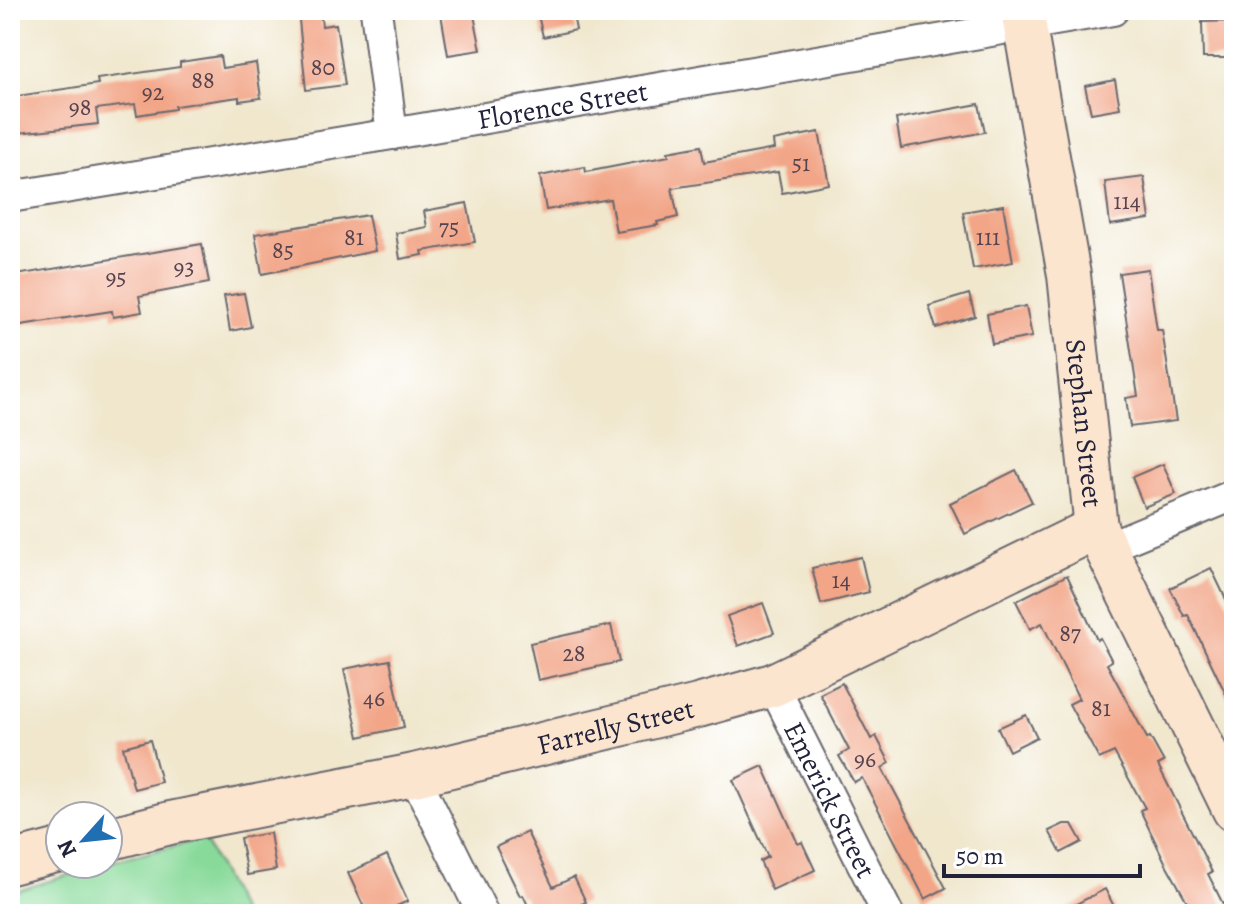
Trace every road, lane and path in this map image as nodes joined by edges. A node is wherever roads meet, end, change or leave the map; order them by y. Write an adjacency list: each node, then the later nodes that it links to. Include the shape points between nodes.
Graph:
1 (376, 10): 4 (street)
2 (1113, 10): 3 (street, Florence Street)
3 (1024, 18): 4 (street, Florence Street); 7 (street, Stephan Street, via 1069,275)
4 (392, 134): 5 (street, Florence Street)
5 (10, 197)
6 (1234, 495): 7 (street, Farrelly Street)
7 (1100, 538): 8 (street, Farrelly Street); 10 (street, Stephan Street)
8 (773, 685): 9 (street, Farrelly Street); 15 (street, Emerick Street)
9 (414, 775): 11 (street, Farrelly Street); 14 (street)
10 (1234, 810)
11 (124, 835)
12 (44, 854): 13 (street)
13 (10, 863)
14 (483, 914)
15 (888, 914)

